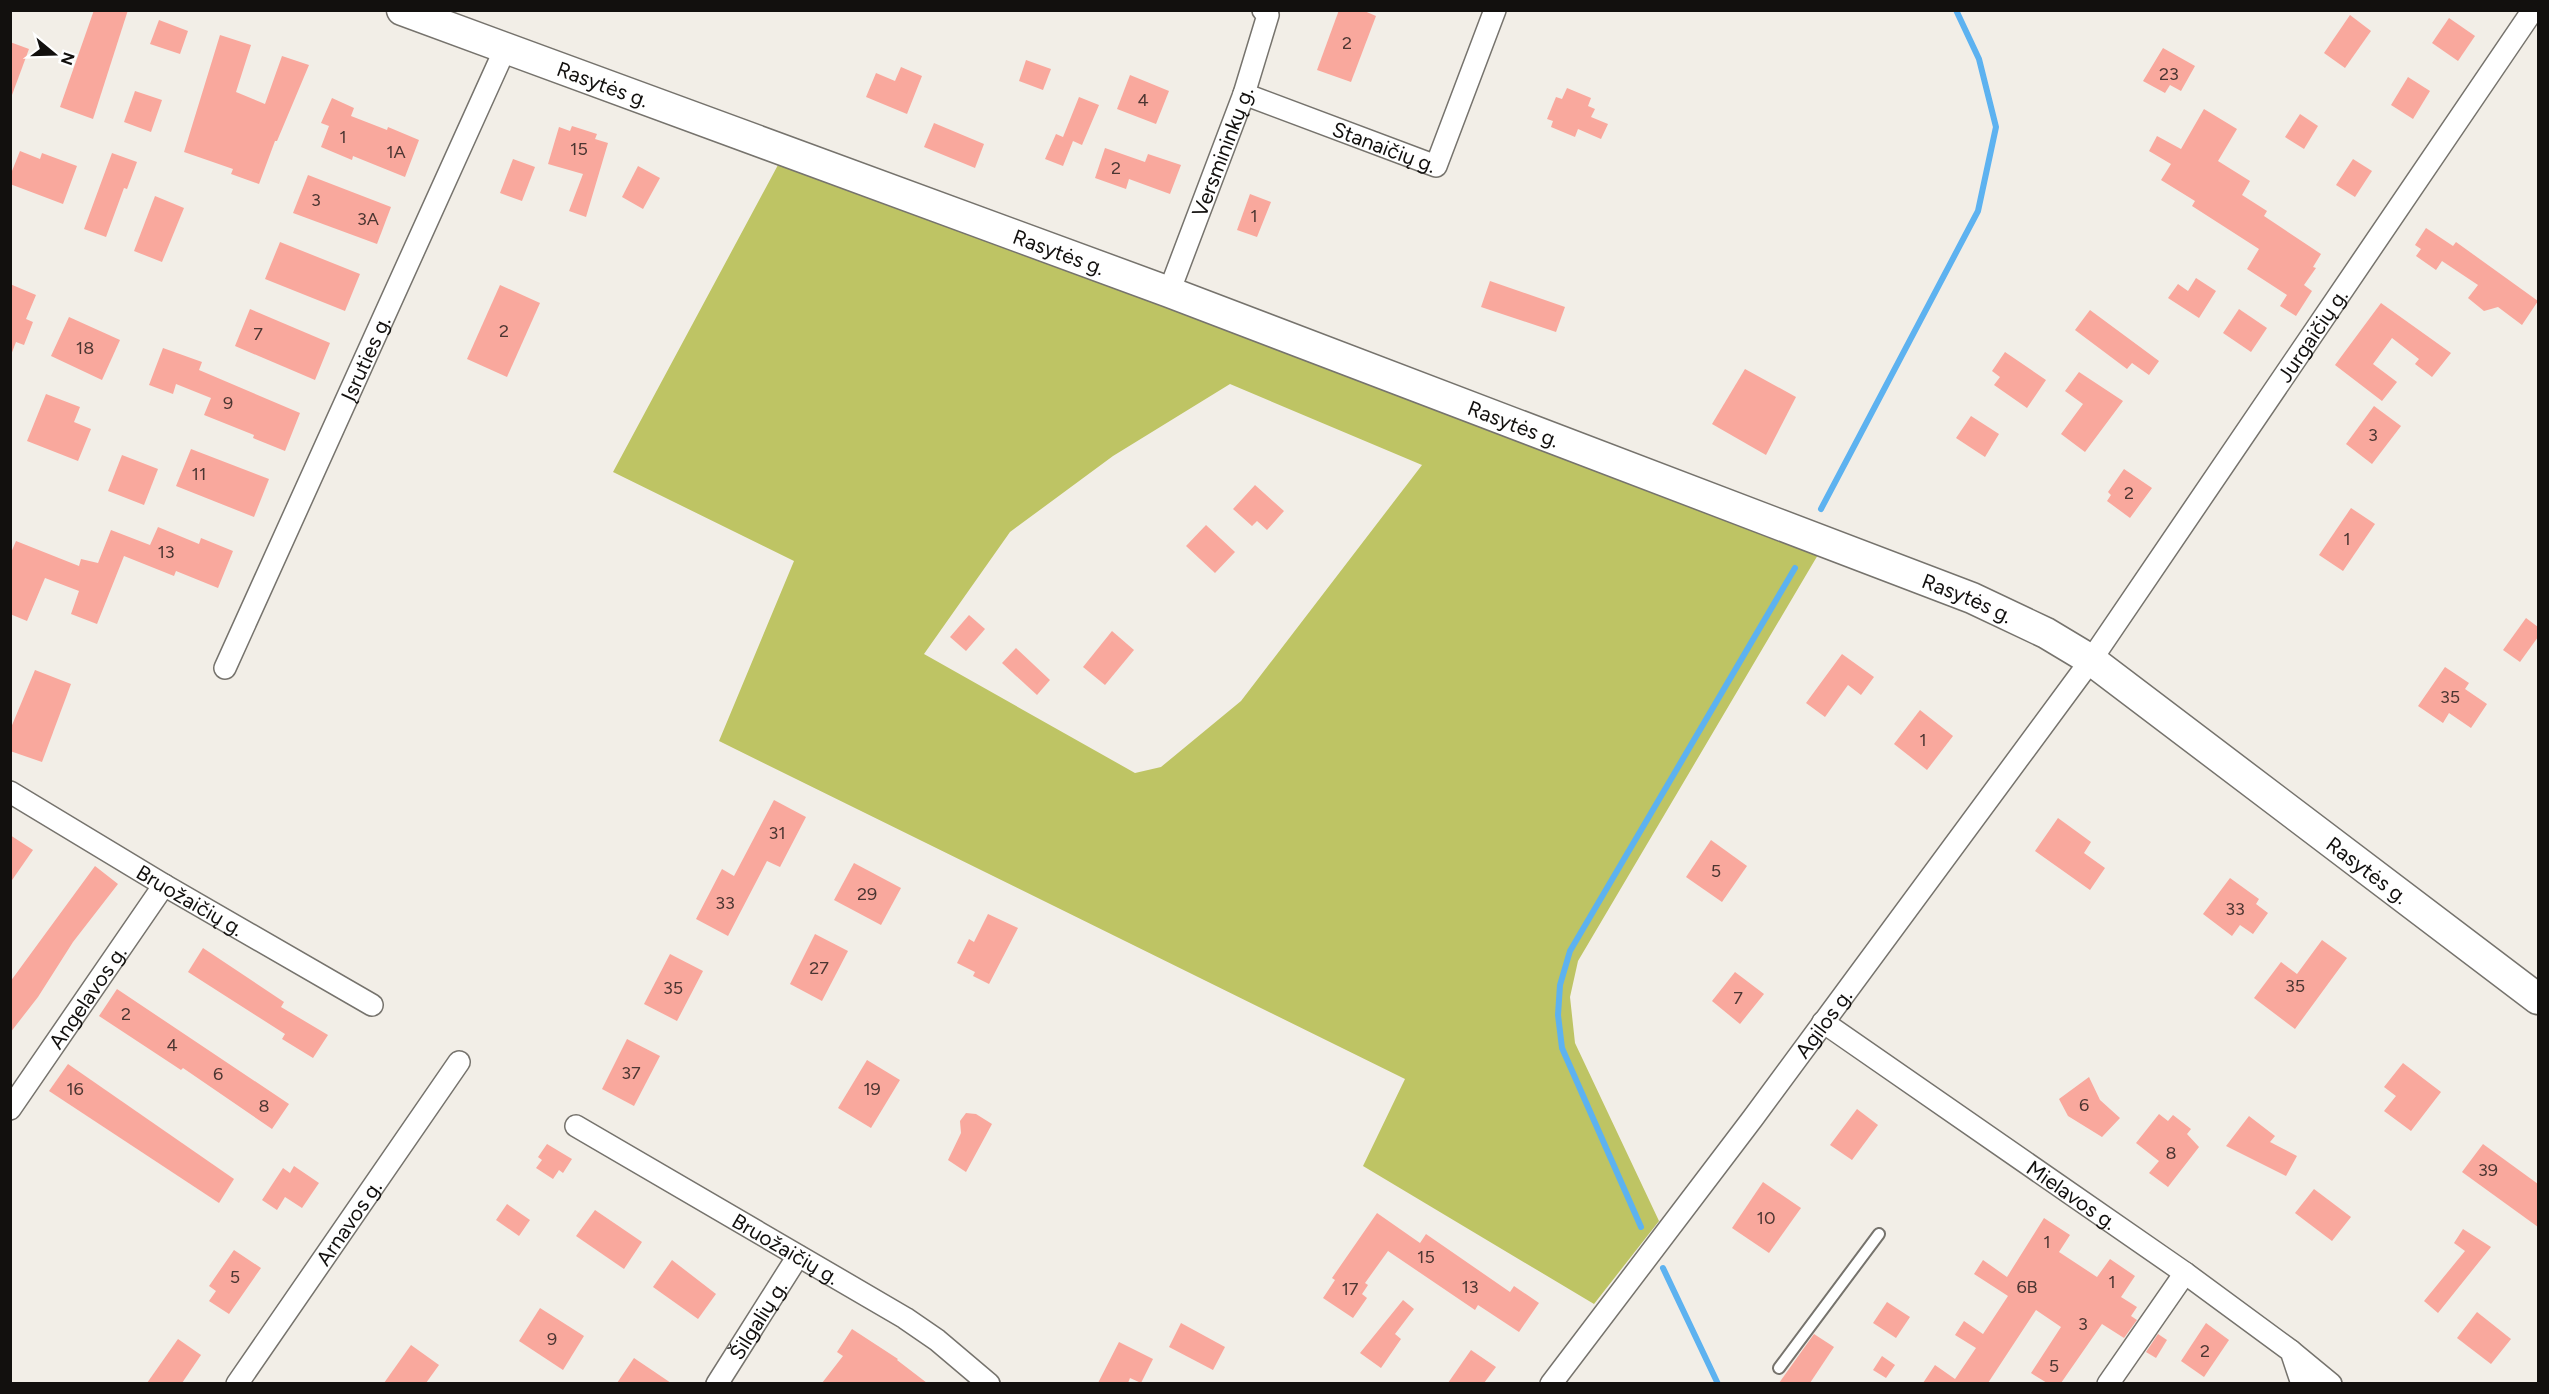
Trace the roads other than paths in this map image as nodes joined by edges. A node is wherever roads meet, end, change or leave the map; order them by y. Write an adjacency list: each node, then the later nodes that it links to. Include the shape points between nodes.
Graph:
1 (402, 10): 5 (main road, Rasytės g.)
2 (1263, 10): 6 (street, Versmininkų g., via 1268,15)
3 (1495, 10): 6 (street, Stanaičių g., via 1436,166)
4 (2533, 10): 8 (street, Jurgaičių g.)
5 (505, 49): 7 (main road, Rasytės g.); 9 (street, Įsruties g.)
6 (1244, 94): 7 (street, Versmininkų g.)
7 (1169, 292): 8 (main road, Rasytės g., via 1972,598 2046,633)
8 (2091, 660): 12 (main road, Rasytės g.); 14 (street, Agilos g.)
9 (225, 668)
10 (10, 792): 11 (street, Bruožaičių g.)
11 (164, 885): 13 (street, Bruožaičių g.); 16 (street, Angelavos g.)
12 (2538, 999)
13 (372, 1005)
14 (1823, 1022): 20 (street, Mielavos g.); 26 (street, Agilos g.)
15 (459, 1062): 23 (street, Arnavos g.)
16 (10, 1109)
17 (576, 1126): 19 (street, Bruožaičių g.)
18 (1880, 1234): 22 (lane)
19 (798, 1256): 24 (street, Šilgalių g.); 25 (street, Bruožaičių g., via 905,1318)
20 (2185, 1273): 21 (street, Mielavos g.); 27 (street)
21 (2291, 1351): 28 (street); 29 (street, Mielavos g.)
22 (1779, 1368)
23 (237, 1383)
24 (717, 1383)
25 (989, 1383)
26 (1551, 1383)
27 (2108, 1383)
28 (2302, 1383)
29 (2331, 1383)

